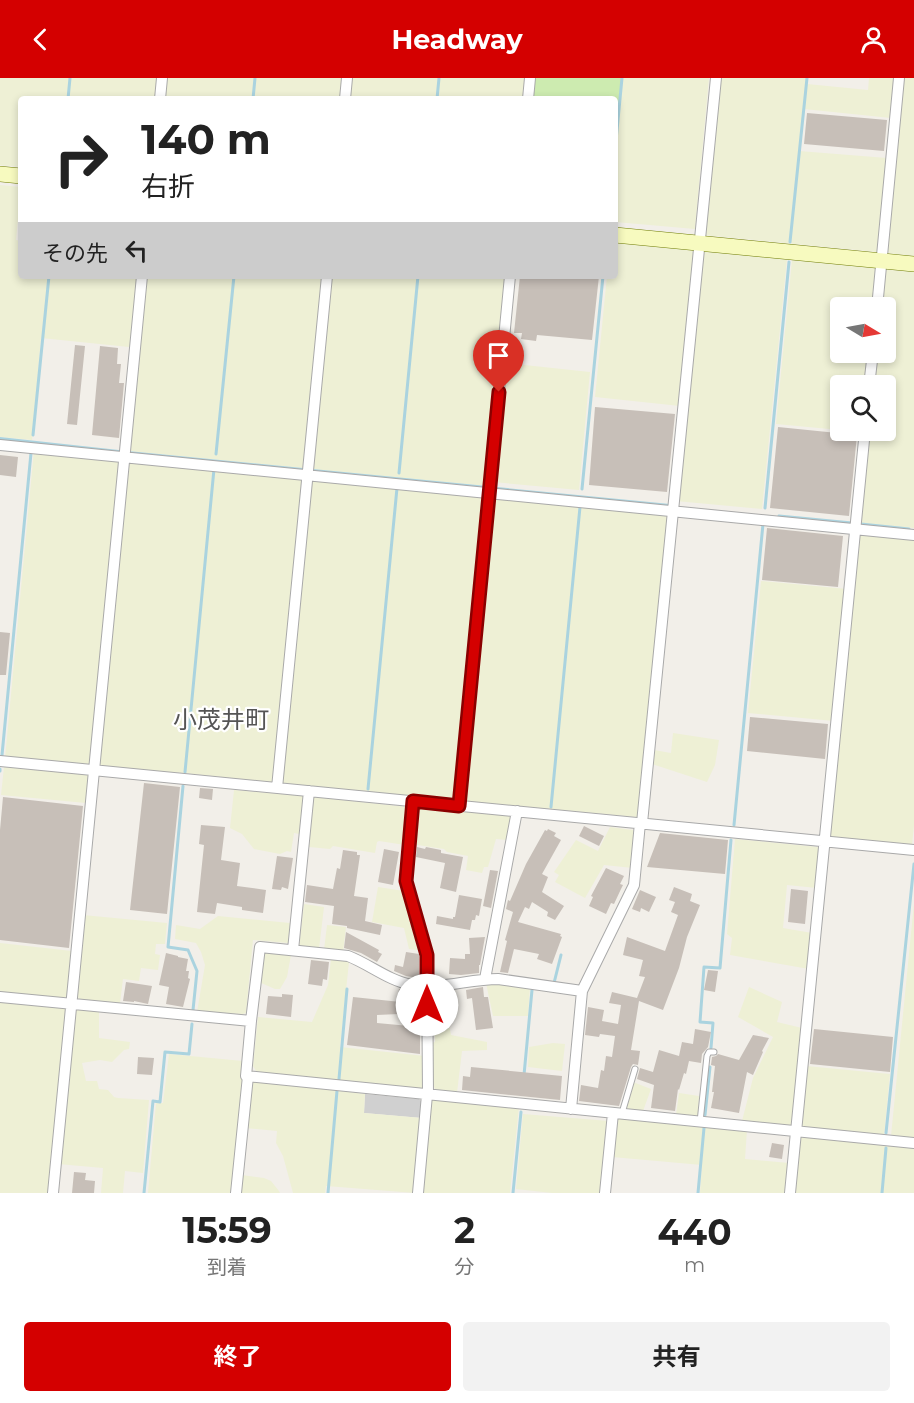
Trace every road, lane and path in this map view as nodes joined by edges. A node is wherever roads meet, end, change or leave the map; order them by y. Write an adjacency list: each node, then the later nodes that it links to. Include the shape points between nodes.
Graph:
1 (162, 78): 6 (street)
2 (347, 78): 7 (street)
3 (530, 78): 8 (street)
4 (716, 78): 12 (street)
5 (899, 78): 13 (street)
6 (160, 96)
7 (345, 96)
8 (528, 96)
9 (0, 174): 10 (street)
10 (18, 176)
11 (618, 235): 12 (street)
12 (699, 243): 13 (street); 24 (street)
13 (881, 261): 14 (street); 18 (street)
14 (914, 264)
15 (142, 279): 21 (street)
16 (327, 279): 22 (street)
17 (510, 279): 23 (street)
18 (878, 297)
19 (864, 441): 25 (street)
20 (0, 445): 21 (street)
21 (124, 454): 22 (street); 28 (street)
22 (307, 472): 23 (street); 29 (street)
23 (490, 489): 24 (street); 32 (street)
24 (673, 511): 25 (street); 34 (street)
25 (856, 529): 26 (street); 35 (street)
26 (914, 535)
27 (0, 761): 28 (street)
28 (94, 770): 29 (street); 42 (street)
29 (277, 788): 30 (street)
30 (309, 791): 31 (street); 37 (street)
31 (413, 801): 32 (street); 39 (street, via 406,881 427,955)
32 (459, 806): 33 (street)
33 (517, 811): 34 (street); 38 (street)
34 (641, 823): 35 (street); 40 (street, via 634,885)
35 (825, 842): 36 (street); 51 (street)
36 (914, 850)
37 (293, 950): 39 (street, via 348,956 400,982); 43 (street, via 260,946)
38 (485, 979): 39 (street); 40 (street)
39 (427, 987): 47 (street)
40 (582, 991): 48 (street)
41 (0, 997): 42 (street)
42 (71, 1004): 43 (street); 53 (street)
43 (251, 1021): 46 (street)
44 (714, 1052): 50 (lane, via 707,1056)
45 (635, 1069): 49 (lane)
46 (248, 1077): 47 (street); 54 (street)
47 (428, 1095): 48 (street); 55 (street)
48 (571, 1108): 49 (street)
49 (618, 1113): 50 (street); 56 (street)
50 (700, 1122): 51 (street)
51 (796, 1131): 52 (street); 57 (street)
52 (914, 1143)
53 (52, 1193)
54 (236, 1193)
55 (418, 1193)
56 (605, 1193)
57 (790, 1193)

